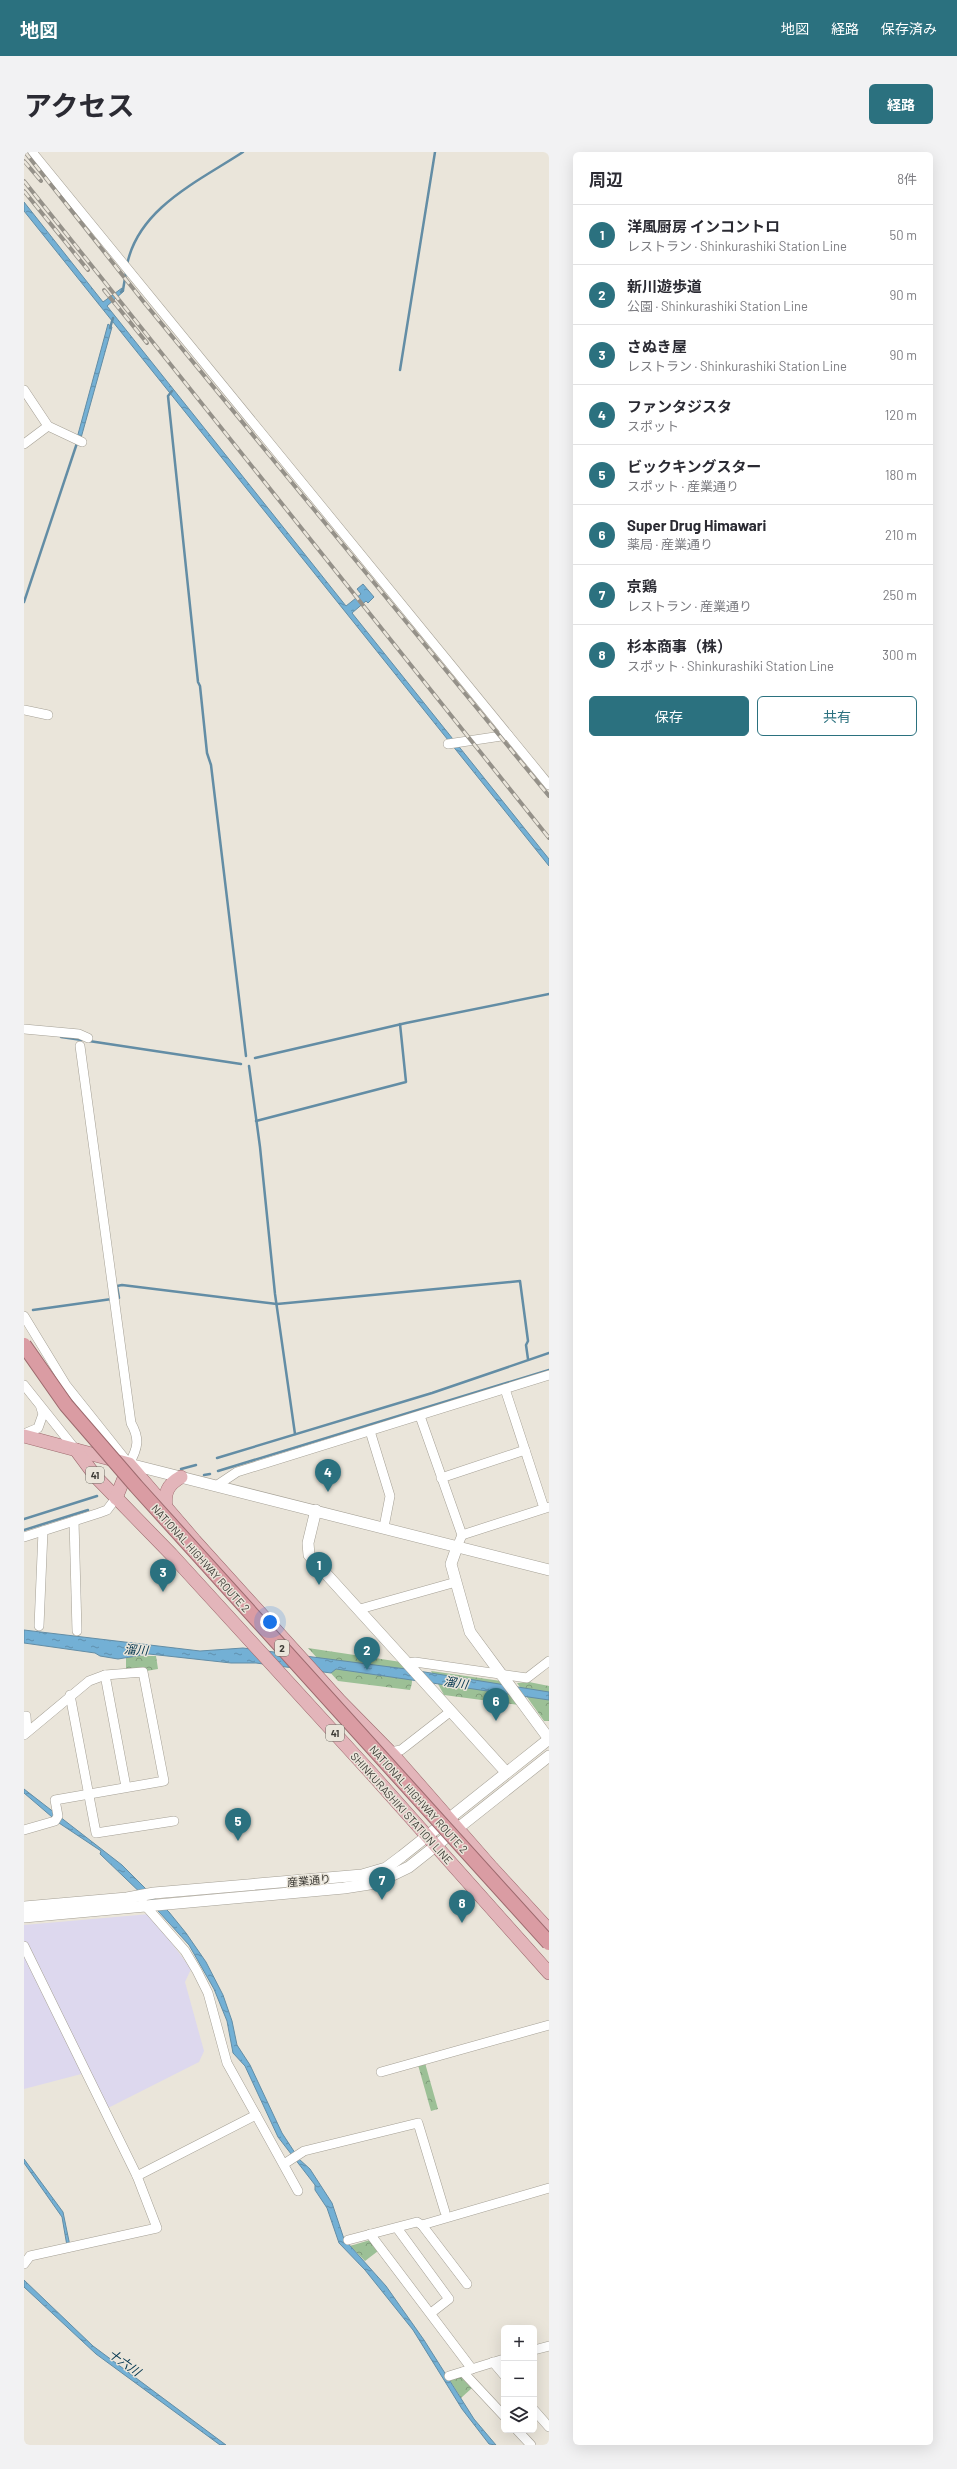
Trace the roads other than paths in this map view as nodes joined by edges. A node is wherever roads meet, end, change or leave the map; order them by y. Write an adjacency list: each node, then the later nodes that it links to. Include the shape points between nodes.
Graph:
1 (32, 152): 8 (street)
2 (24, 390): 3 (street)
3 (48, 426): 4 (street); 5 (street)
4 (79, 441)
5 (24, 444)
6 (24, 710): 7 (street)
7 (48, 715)
8 (508, 735): 9 (street); 10 (street)
9 (452, 743)
10 (549, 785)
11 (24, 1030): 12 (street, via 79,1034)
12 (88, 1038)
13 (80, 1046): 25 (street, via 131,1423 137,1435 138,1447)
14 (24, 1316): 25 (street, via 66,1385)
15 (24, 1345): 74 (highway, NATIONAL HIGHWAY ROUTE 2 / 2, bridge, via 66,1405 136,1486)
16 (549, 1375): 18 (street)
17 (24, 1385): 19 (street)
18 (505, 1389): 20 (street); 24 (street)
19 (40, 1408): 22 (street, via 43,1414 38,1428); 23 (street)
20 (420, 1416): 21 (street); 27 (street)
21 (370, 1431): 28 (street, via 237,1472); 34 (street, via 390,1496)
22 (24, 1435): 23 (main road, 41)
23 (76, 1450): 25 (main road, 41); 29 (main road, SHINKURASHIKI STATION LINE / 41)
24 (525, 1450): 27 (street); 31 (street)
25 (130, 1464): 26 (street); 29 (main road); 30 (main road, 41)
26 (181, 1477): 28 (street); 30 (main road, via 167,1488)
27 (441, 1478): 37 (street)
28 (216, 1486): 32 (street)
29 (116, 1498): 33 (street, via 107,1510); 40 (main road, SHINKURASHIKI STATION LINE / 41)
30 (166, 1508): 36 (main road, 41)
31 (547, 1508): 37 (street)
32 (316, 1510): 34 (street); 43 (street, via 308,1543 309,1555)
33 (74, 1521): 35 (street); 45 (street)
34 (384, 1527): 39 (street)
35 (43, 1530): 38 (street); 44 (street)
36 (188, 1534): 40 (main road); 49 (main road, 41)
37 (462, 1535): 39 (street)
38 (24, 1536)
39 (457, 1547): 41 (street); 42 (street, via 451,1564)
40 (168, 1551): 51 (main road, SHINKURASHIKI STATION LINE / 41)
41 (549, 1570)
42 (456, 1582): 43 (street); 50 (street, via 470,1632)
43 (360, 1609): 47 (street)
44 (39, 1626)
45 (77, 1631)
46 (549, 1661): 50 (street, via 527,1678)
47 (408, 1663): 50 (street, via 415,1662); 53 (street)
48 (105, 1675): 52 (street, via 88,1681); 61 (street); 61 (street, via 144,1672 164,1781)
49 (317, 1675): 51 (main road); 57 (main road, 41)
50 (505, 1678): 56 (street)
51 (297, 1691): 59 (main road, SHINKURASHIKI STATION LINE / 41)
52 (70, 1695): 55 (street); 62 (street)
53 (451, 1711): 57 (street, via 401,1750); 60 (street)
54 (24, 1716): 55 (street)
55 (26, 1734)
56 (549, 1739): 60 (street, 産業通り)
57 (390, 1752): 59 (main road); 63 (main road, 41)
58 (549, 1756): 65 (street, 産業通り)
59 (358, 1758): 67 (main road, SHINKURASHIKI STATION LINE / 41)
60 (506, 1772): 63 (street, 産業通り)
61 (126, 1787): 62 (street)
62 (90, 1794): 64 (street, via 96,1833); 66 (street, via 54,1800 56,1818)
63 (449, 1817): 65 (main road, 41); 67 (street, 産業通り)
64 (174, 1821)
65 (458, 1828): 68 (street, 産業通り); 73 (main road, 41)
66 (24, 1830)
67 (427, 1835): 68 (main road, SHINKURASHIKI STATION LINE / 41); 69 (street, 産業通り, via 386,1868 362,1875 154,1893)
68 (436, 1846): 70 (street, 産業通り, via 410,1868 376,1883); 76 (main road, SHINKURASHIKI STATION LINE / 41)
69 (127, 1898): 70 (street); 71 (street, 産業通り)
70 (146, 1905): 72 (street, 産業通り); 79 (street, via 185,1951 197,1971 208,1993 227,2063)
71 (24, 1907)
72 (24, 1917)
73 (549, 1930)
74 (549, 1942)
75 (24, 1946): 81 (street)
76 (549, 1973)
77 (549, 2025): 78 (street)
78 (381, 2072)
79 (256, 2115): 80 (street); 81 (street)
80 (284, 2164): 83 (street); 84 (street, via 319,2147 418,2123)
81 (137, 2176): 89 (street, via 158,2228 30,2256)
82 (549, 2188): 85 (street)
83 (298, 2191)
84 (445, 2212)
85 (422, 2225): 86 (street, via 417,2222); 90 (street)
86 (397, 2228): 87 (street); 91 (street, via 449,2299)
87 (370, 2234): 88 (street); 91 (street)
88 (348, 2240)
89 (24, 2264)
90 (467, 2284)
91 (431, 2313): 96 (street)
92 (549, 2346): 93 (street)
93 (537, 2349)
94 (501, 2360): 95 (street)
95 (493, 2362): 96 (street); 97 (street)
96 (472, 2368): 98 (street)
97 (501, 2371)
98 (463, 2372): 99 (street); 100 (street)
99 (449, 2376)
100 (501, 2413)
101 (537, 2413): 102 (street)
102 (549, 2427)
103 (520, 2433): 104 (street)
104 (531, 2445)

